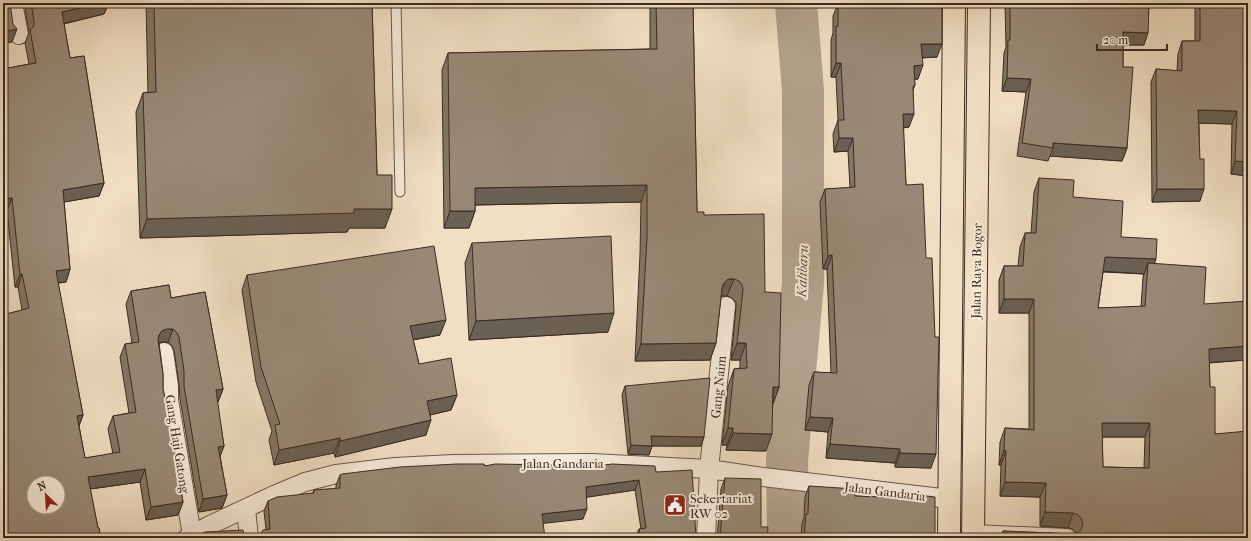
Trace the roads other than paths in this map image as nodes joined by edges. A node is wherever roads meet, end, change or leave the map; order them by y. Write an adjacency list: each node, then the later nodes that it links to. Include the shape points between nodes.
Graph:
1 (14, 3): 5 (street)
2 (396, 3): 6 (lane)
3 (954, 3): 10 (highway, Jalan Raya Bogor)
4 (979, 3): 12 (highway, Jalan Raya Bogor)
5 (19, 35)
6 (400, 192)
7 (726, 306): 9 (street, Gang Naim)
8 (164, 352): 13 (street, Gang Haji Gatong)
9 (709, 469): 10 (street, Jalan Gandaria); 11 (street, Jalan Gandaria, via 592,462 395,467 322,477 288,489); 15 (street, Gang Naim)
10 (950, 499): 16 (highway, Jalan Raya Bogor)
11 (246, 509): 13 (street, Jalan Gandaria); 14 (street)
12 (973, 536): 17 (street)
13 (190, 537)
14 (249, 538)
15 (706, 538)
16 (950, 538)
17 (1067, 538)

